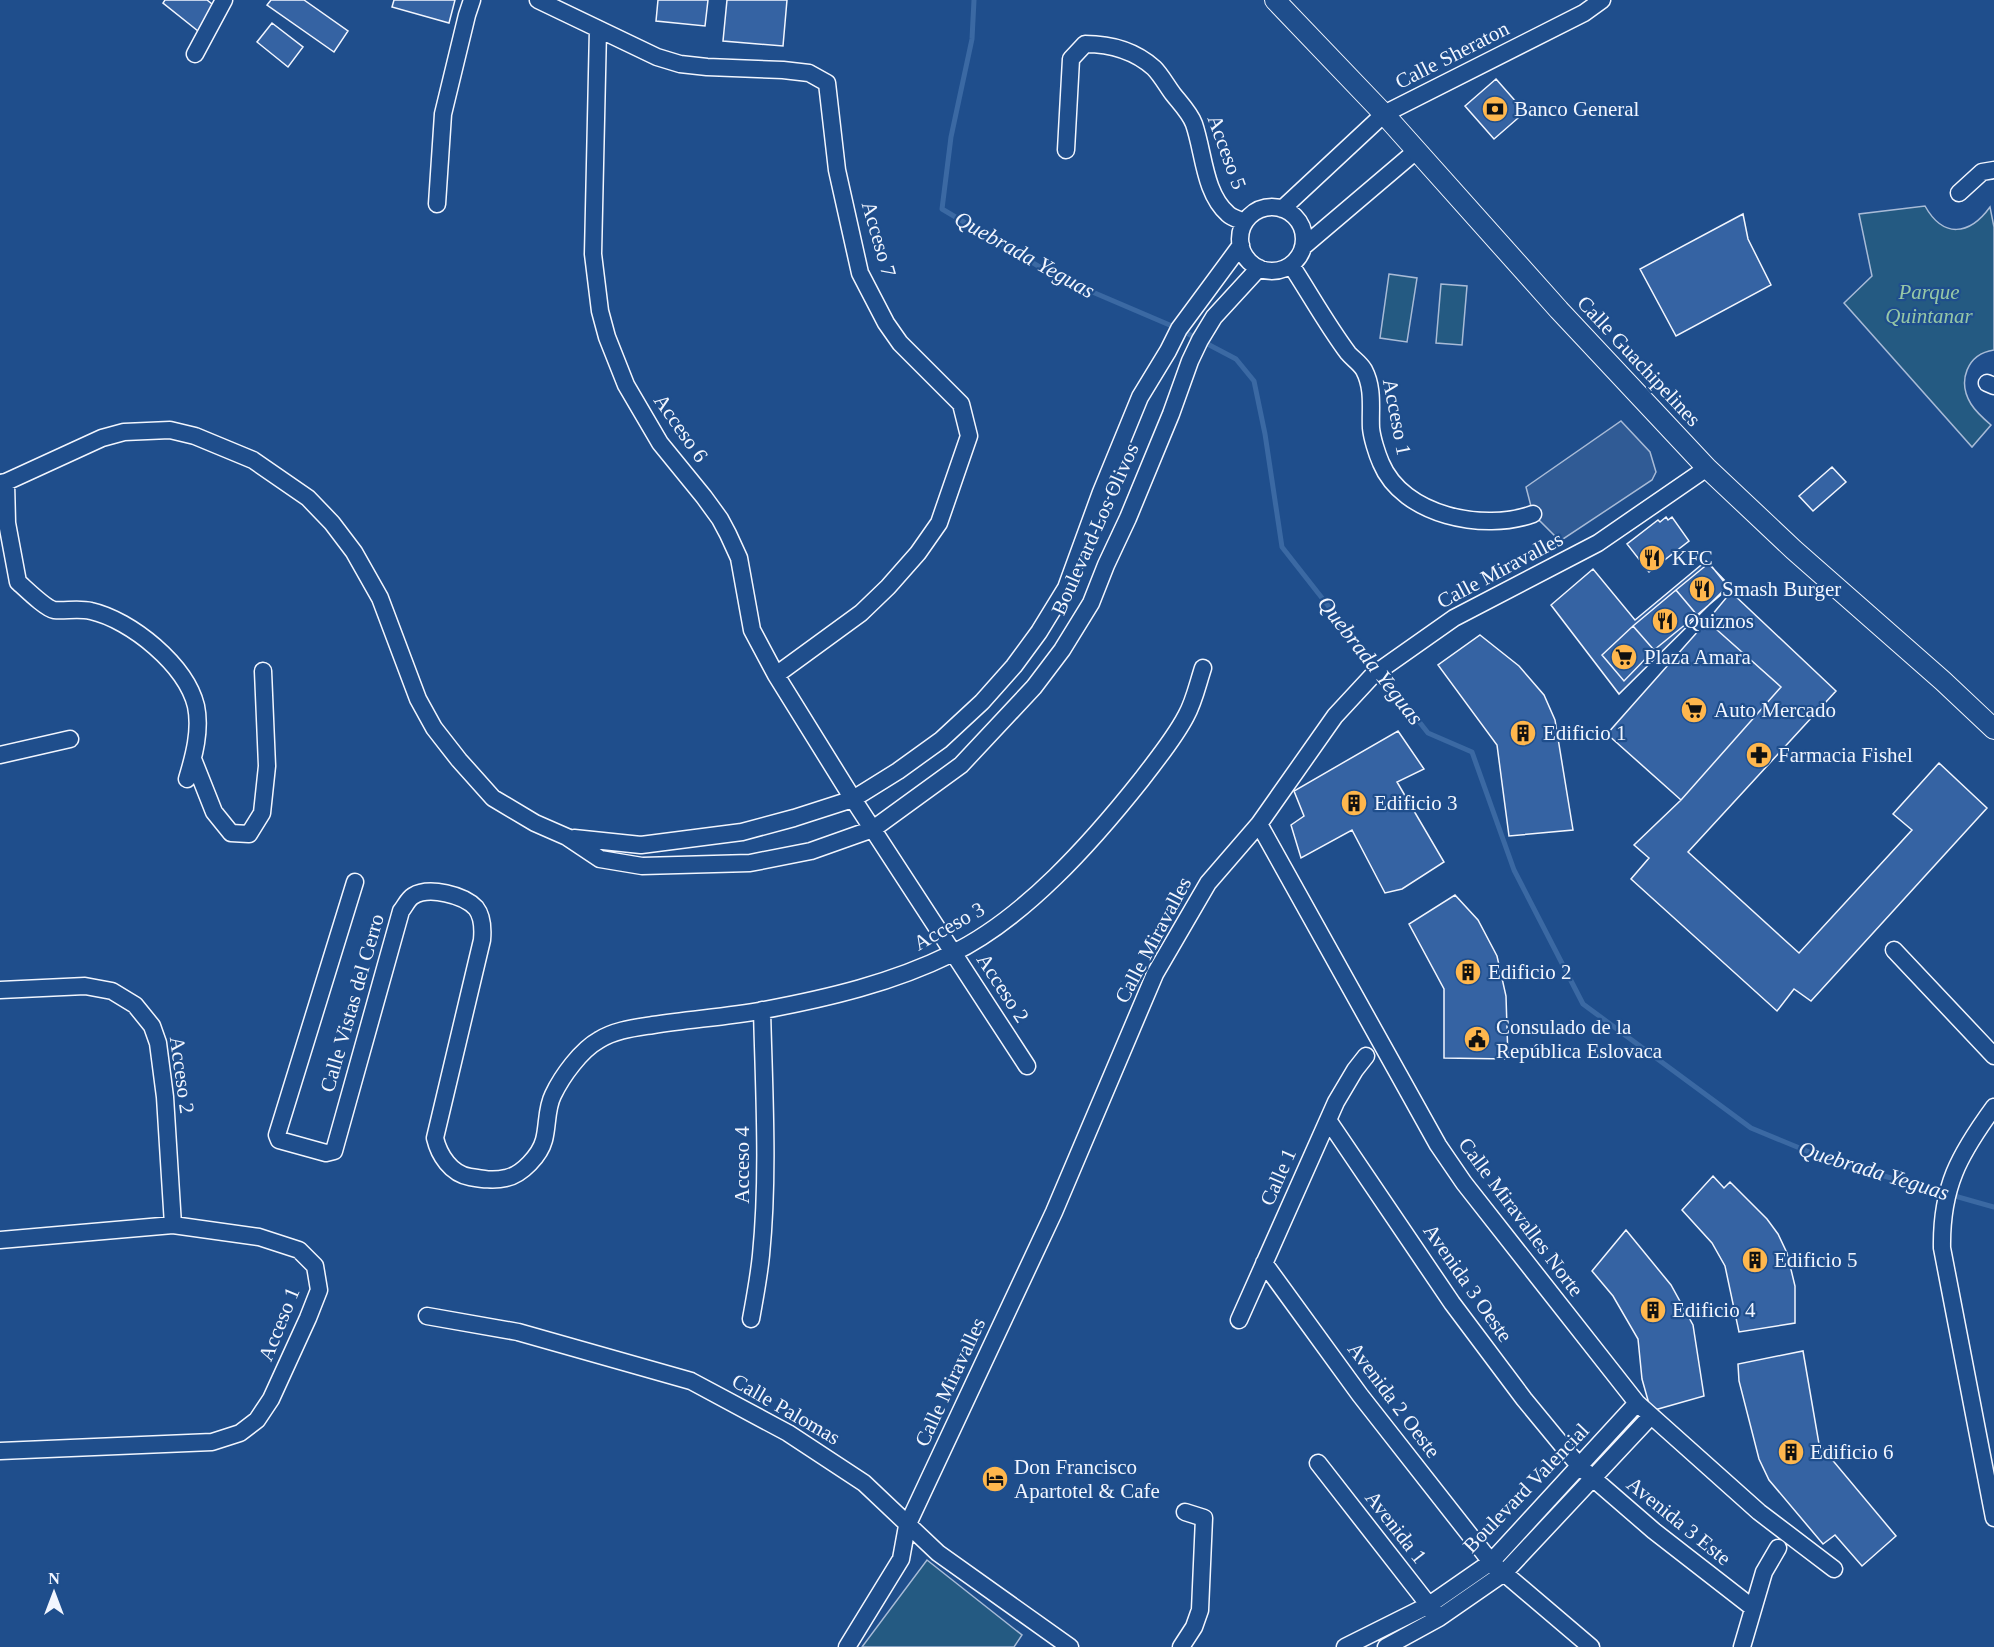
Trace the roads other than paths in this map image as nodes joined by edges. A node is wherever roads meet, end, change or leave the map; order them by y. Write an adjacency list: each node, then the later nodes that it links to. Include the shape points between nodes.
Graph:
1 (224, 0): 7 (street)
2 (472, 0): 13 (street, via 443,114)
3 (538, 0): 6 (street, Acceso 7)
4 (1275, 0): 8 (street, Calle Guachipelines)
5 (1602, 0): 8 (street, Calle Sheraton, via 1584,13)
6 (598, 29): 27 (street, Acceso 6, via 593,254 600,311 626,385 646,420 728,534 739,558 752,630); 27 (street, Acceso 7, via 680,64 783,69 809,73 827,83 837,170 860,273 900,343 962,404 967,419 969,436 939,523 918,553 861,613)
7 (195, 54)
8 (1384, 114): 10 (street, Calle Guachipelines); 14 (street)
9 (1066, 150): 15 (street, Acceso 5, via 1071,59 1085,44 1120,49 1154,68 1185,110 1194,123 1216,196 1229,215)
10 (1416, 151): 17 (street); 20 (street, Calle Guachipelines)
11 (1994, 170): 12 (street, via 1982,172)
12 (1959, 193)
13 (436, 204)
14 (1282, 208): 15 (street, via 1268,207); 17 (street, via 1301,225)
15 (1245, 222): 16 (street)
16 (1241, 245): 19 (street, via 1250,262); 23 (street, Boulevard Los Olivos, via 1179,329 1140,397)
17 (1303, 247): 18 (street)
18 (1291, 265): 19 (street, via 1275,271); 22 (street, Acceso 1, via 1349,354 1364,368 1373,408 1371,428 1381,464 1398,488 1449,517 1506,521)
19 (1259, 268): 24 (street, Boulevard Los Olivos, via 1214,317 1200,340)
20 (1707, 468): 28 (street, Calle Guachipelines); 35 (street, Calle Miravalles, via 1598,543 1454,618 1389,662 1335,716)
21 (3, 483): 31 (street, via 18,582 51,609 90,611 142,634 163,654 196,706 198,734); 37 (street, Boulevard Los Olivos, via 102,438 124,432 170,430 253,460 308,498 354,552 380,598 418,699 459,760 493,798)
22 (1533, 514)
23 (1080, 547): 24 (street); 33 (street, Boulevard Los Olivos, via 1066,588 1039,632 982,702 941,740)
24 (1106, 565): 36 (street, Boulevard Los Olivos, via 1091,603 1034,687 961,765)
25 (1203, 668): 40 (street, Acceso 3, via 1188,714 1178,730 1090,842 997,927)
26 (263, 671): 31 (street, via 267,766 262,813 249,834 231,833 214,812)
27 (776, 675): 33 (street, Acceso 6)
28 (1994, 729)
29 (70, 739): 30 (street)
30 (0, 755)
31 (193, 759): 32 (street)
32 (187, 779)
33 (853, 799): 34 (street, Acceso 6); 37 (street, Boulevard Los Olivos, via 742,832 641,845)
34 (863, 814): 36 (street, Acceso 2)
35 (1259, 824): 55 (street, Calle Miravalles Norte, via 1438,1145); 63 (street, Calle Miravalles, via 1208,883 1155,974 1054,1212)
36 (873, 829): 37 (street, Boulevard Los Olivos, via 811,850 750,863 684,866 642,866 600,859); 40 (street, Acceso 2)
37 (567, 837)
38 (356, 882): 43 (street, Calle Vistas del Cerro, via 277,1135 279,1140 326,1153 334,1151 401,911 412,897 426,891 442,892 468,902 477,910 483,925 436,1126 439,1152 452,1168 464,1176 488,1180 507,1178 522,1170 539,1152 544,1140 553,1095 570,1066)
39 (1894, 950): 45 (street)
40 (954, 953): 42 (street, Acceso 3, via 846,993); 46 (street, Acceso 2)
41 (0, 990): 49 (street, Acceso 2, via 86,986 112,991 135,1005 152,1026 165,1097)
42 (762, 1010): 43 (street, Acceso 3, via 622,1030); 53 (street, Acceso 4, via 764,1207)
43 (598, 1040)
44 (1366, 1056): 48 (street, Calle 1, via 1344,1086)
45 (1994, 1056)
46 (1027, 1066)
47 (1994, 1107): 62 (street, via 1955,1169 1941,1223 1942,1248)
48 (1328, 1120): 51 (street, Calle 1); 59 (street, Avenida 3 Oeste, via 1452,1303)
49 (173, 1225): 50 (street, Acceso 1); 57 (street, Acceso 1, via 259,1238 299,1250 315,1266 318,1290 308,1318 272,1399 257,1420 240,1433 212,1442)
50 (0, 1240)
51 (1264, 1263): 54 (street, Calle 1); 65 (street, Avenida 2 Oeste, via 1360,1395)
52 (427, 1317): 63 (street, Calle Palomas, via 518,1332 692,1381 788,1433 864,1483)
53 (751, 1319)
54 (1239, 1320)
55 (1637, 1403): 56 (street, Calle Miravalles Norte); 59 (street, Boulevard Valencial)
56 (1651, 1416): 60 (street, Boulevard Valencial); 66 (street, Calle Miravalles Norte, via 1759,1512)
57 (0, 1450)
58 (1318, 1463): 69 (street, Avenida 1)
59 (1580, 1467): 60 (street, Avenida 3 Este); 65 (street, Boulevard Valencial)
60 (1592, 1479): 67 (street, Boulevard Valencial); 68 (street, Avenida 3 Este)
61 (1185, 1512): 72 (street, via 1204,1518 1200,1610)
62 (1994, 1518)
63 (907, 1526): 70 (street, Calle Miravalles, via 901,1559); 71 (street, Calle Palomas, via 938,1553)
64 (1778, 1548): 68 (street, via 1764,1572)
65 (1491, 1562): 67 (street, Avenida 2 Oeste); 69 (street, Boulevard Valencial)
66 (1834, 1569)
67 (1504, 1573): 69 (street, Boulevard Valencial); 75 (street, Avenida 2 Oeste)
68 (1753, 1608): 76 (street)
69 (1434, 1612): 73 (street, Boulevard Valencial); 74 (street, Boulevard Valencial)
70 (847, 1647)
71 (1070, 1647)
72 (1181, 1647)
73 (1345, 1647)
74 (1386, 1647)
75 (1591, 1647)
76 (1742, 1647)

